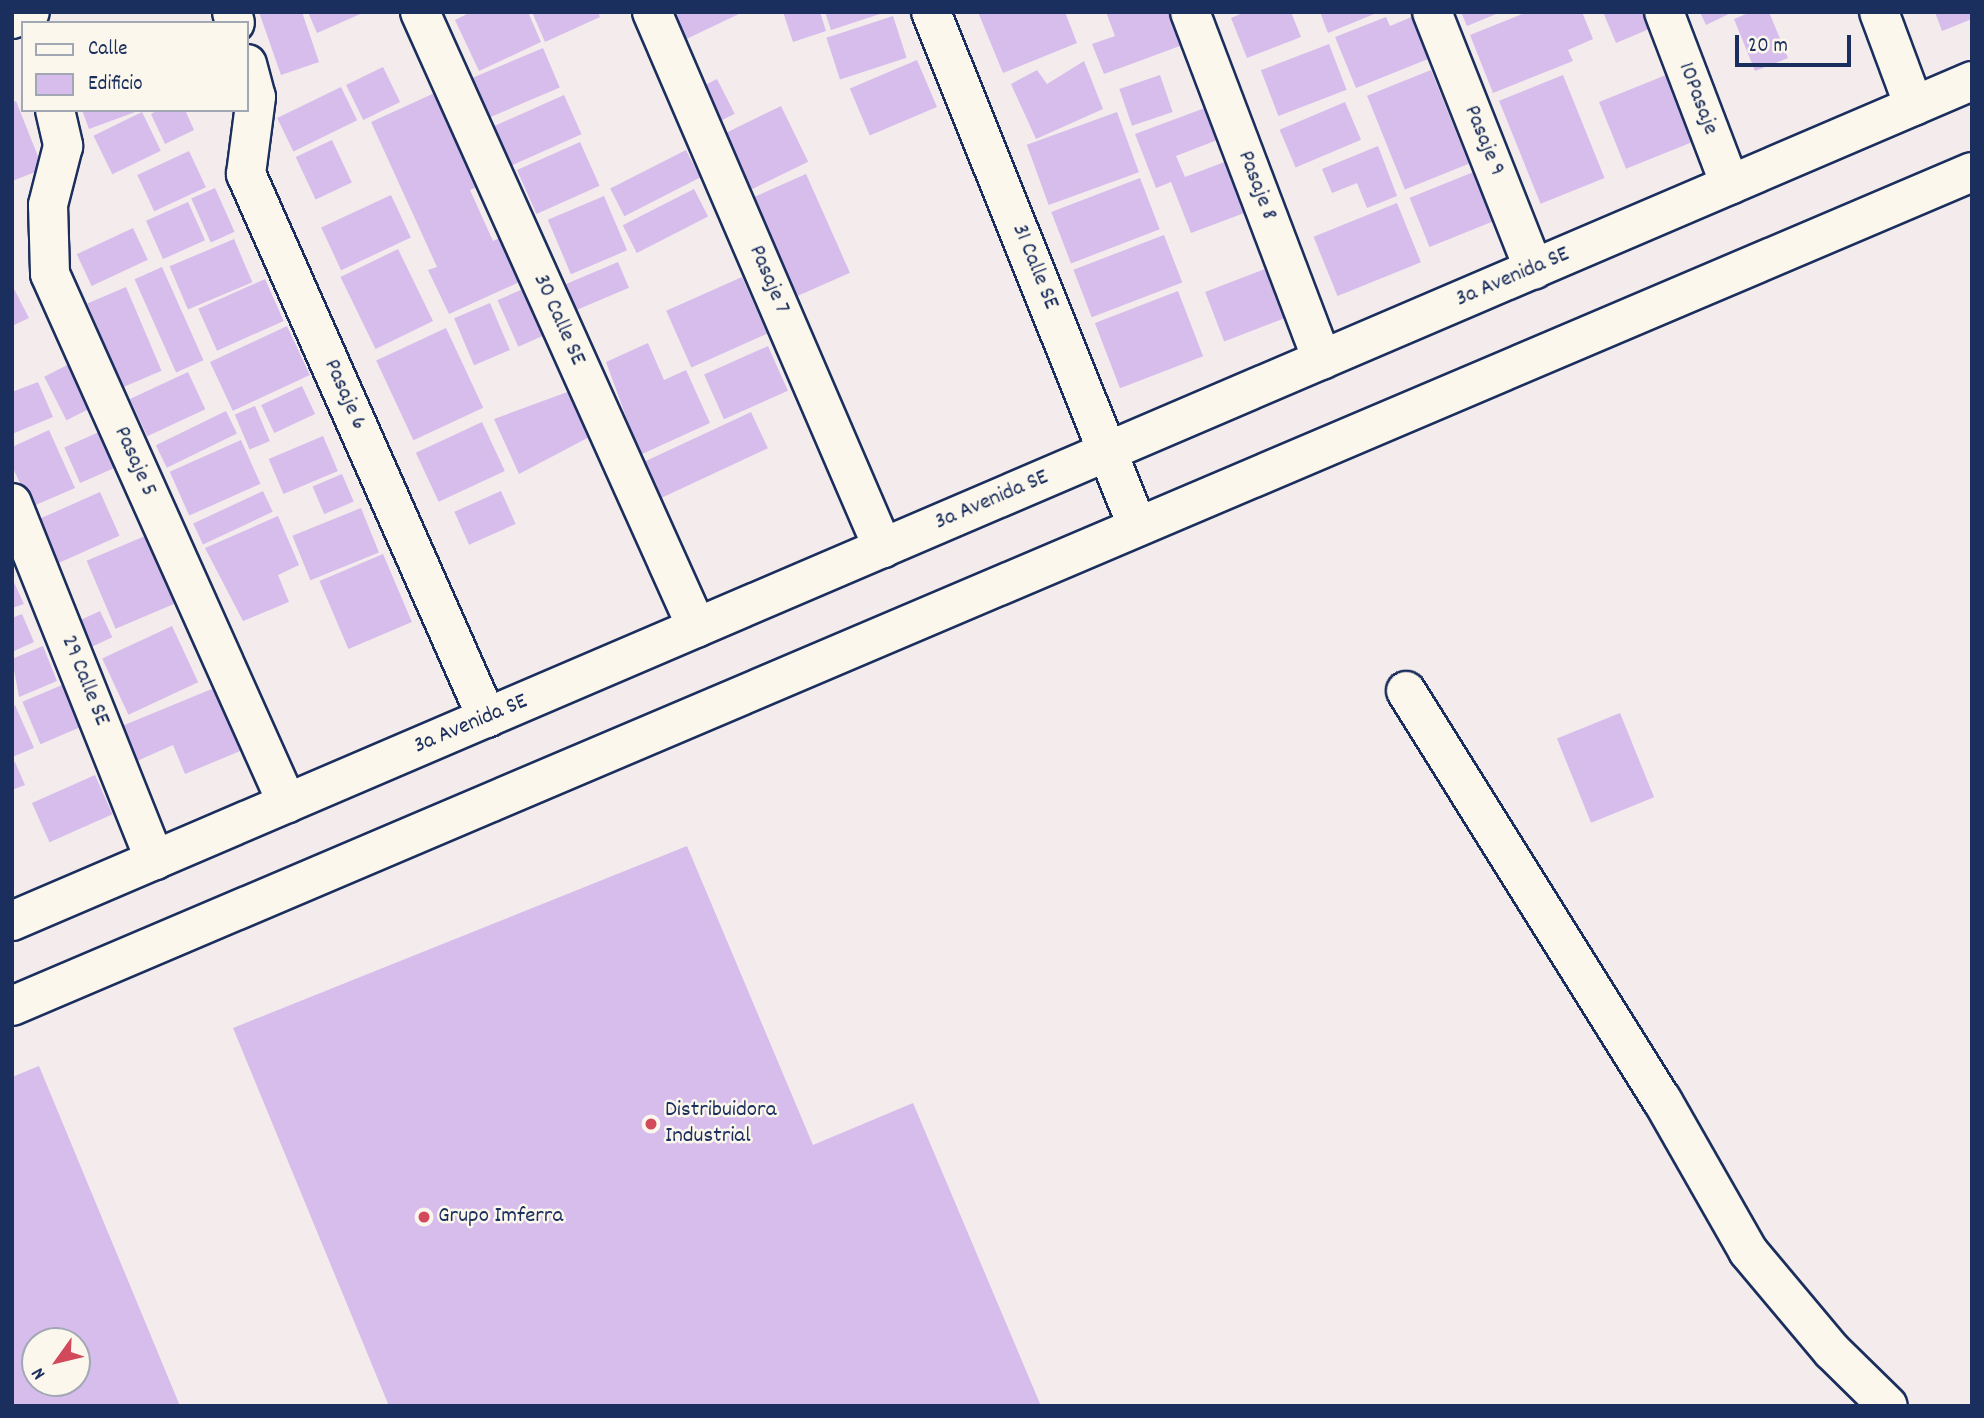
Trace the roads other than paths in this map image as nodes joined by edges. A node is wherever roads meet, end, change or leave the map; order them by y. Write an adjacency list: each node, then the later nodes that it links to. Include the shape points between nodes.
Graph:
1 (30, 12): 9 (main road)
2 (420, 12): 22 (main road, 30 Calle SE)
3 (652, 12): 21 (main road, Pasaje 7)
4 (931, 12): 18 (main road, 31 Calle SE)
5 (1190, 12): 17 (main road, Pasaje 8)
6 (1433, 12): 16 (main road, Pasaje 9)
7 (1664, 12): 15 (main road, 10Pasaje)
8 (1879, 12): 12 (main road)
9 (12, 19)
10 (248, 68): 24 (main road, Pasaje 6, via 256,97 246,174)
11 (1972, 81): 12 (main road, 3a Avenida SE)
12 (1914, 106): 15 (main road, 3a Avenida SE)
13 (55, 112): 25 (main road, Pasaje 5, via 63,146 48,205 50,274)
14 (1972, 172): 20 (main road)
15 (1730, 185): 16 (main road, 3a Avenida SE)
16 (1534, 269): 17 (main road, 3a Avenida SE)
17 (1322, 360): 18 (main road, 3a Avenida SE)
18 (1108, 452): 20 (main road, 31 Calle SE); 21 (main road, 3a Avenida SE)
19 (12, 503): 26 (main road, 29 Calle SE)
20 (1136, 523): 28 (main road)
21 (883, 548): 22 (main road, 3a Avenida SE)
22 (697, 628): 24 (main road, 3a Avenida SE)
23 (1406, 691): 29 (main road, via 1662,1100 1748,1251 1832,1351)
24 (487, 718): 25 (main road, 3a Avenida SE)
25 (287, 803): 26 (main road, 3a Avenida SE)
26 (155, 860): 27 (main road, 3a Avenida SE)
27 (12, 921)
28 (12, 1006)
29 (1888, 1406)

